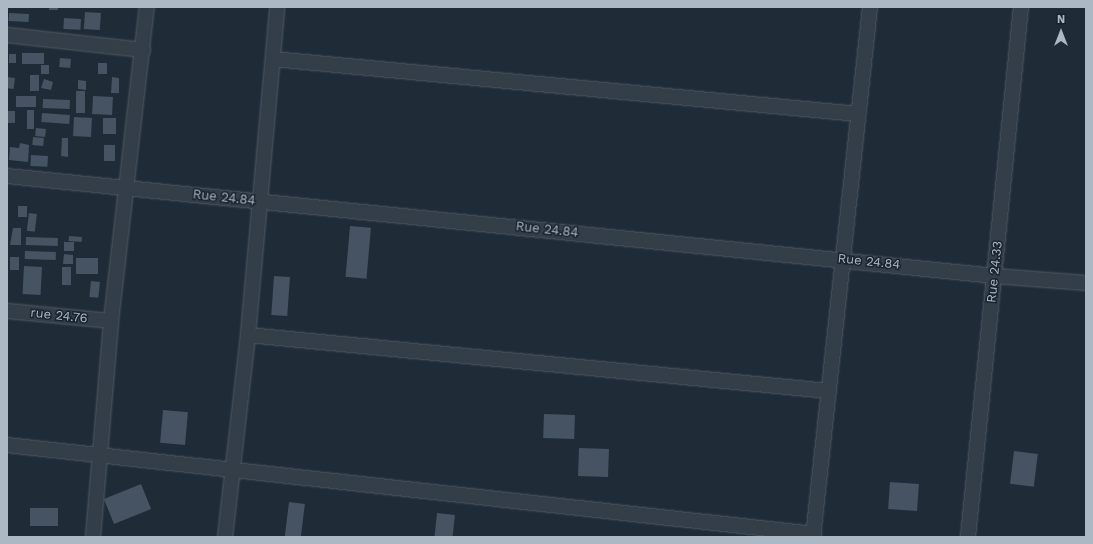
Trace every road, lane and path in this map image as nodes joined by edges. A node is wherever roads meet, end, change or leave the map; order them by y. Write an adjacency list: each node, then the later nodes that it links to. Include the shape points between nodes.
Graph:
1 (147, 7): 6 (street)
2 (277, 7): 7 (street)
3 (870, 7): 8 (street)
4 (1021, 7): 13 (street, Rue 24.33)
5 (7, 35): 6 (street)
6 (143, 50): 10 (street)
7 (273, 59): 8 (street); 11 (street)
8 (858, 114): 12 (street)
9 (7, 176): 10 (street, Rue 24.84)
10 (126, 189): 11 (street, Rue 24.84); 16 (street)
11 (258, 202): 12 (street, Rue 24.84); 17 (street)
12 (843, 259): 13 (street, Rue 24.84); 18 (street)
13 (995, 276): 14 (street, Rue 24.84); 25 (street, Rue 24.33)
14 (1086, 283)
15 (7, 311): 16 (street, rue 24.76)
16 (111, 322): 20 (street)
17 (248, 335): 18 (street); 21 (street)
18 (829, 391): 22 (street)
19 (7, 445): 20 (street)
20 (101, 454): 21 (street); 23 (street)
21 (231, 469): 22 (street); 24 (street)
22 (813, 535)
23 (93, 537)
24 (225, 537)
25 (968, 537)

